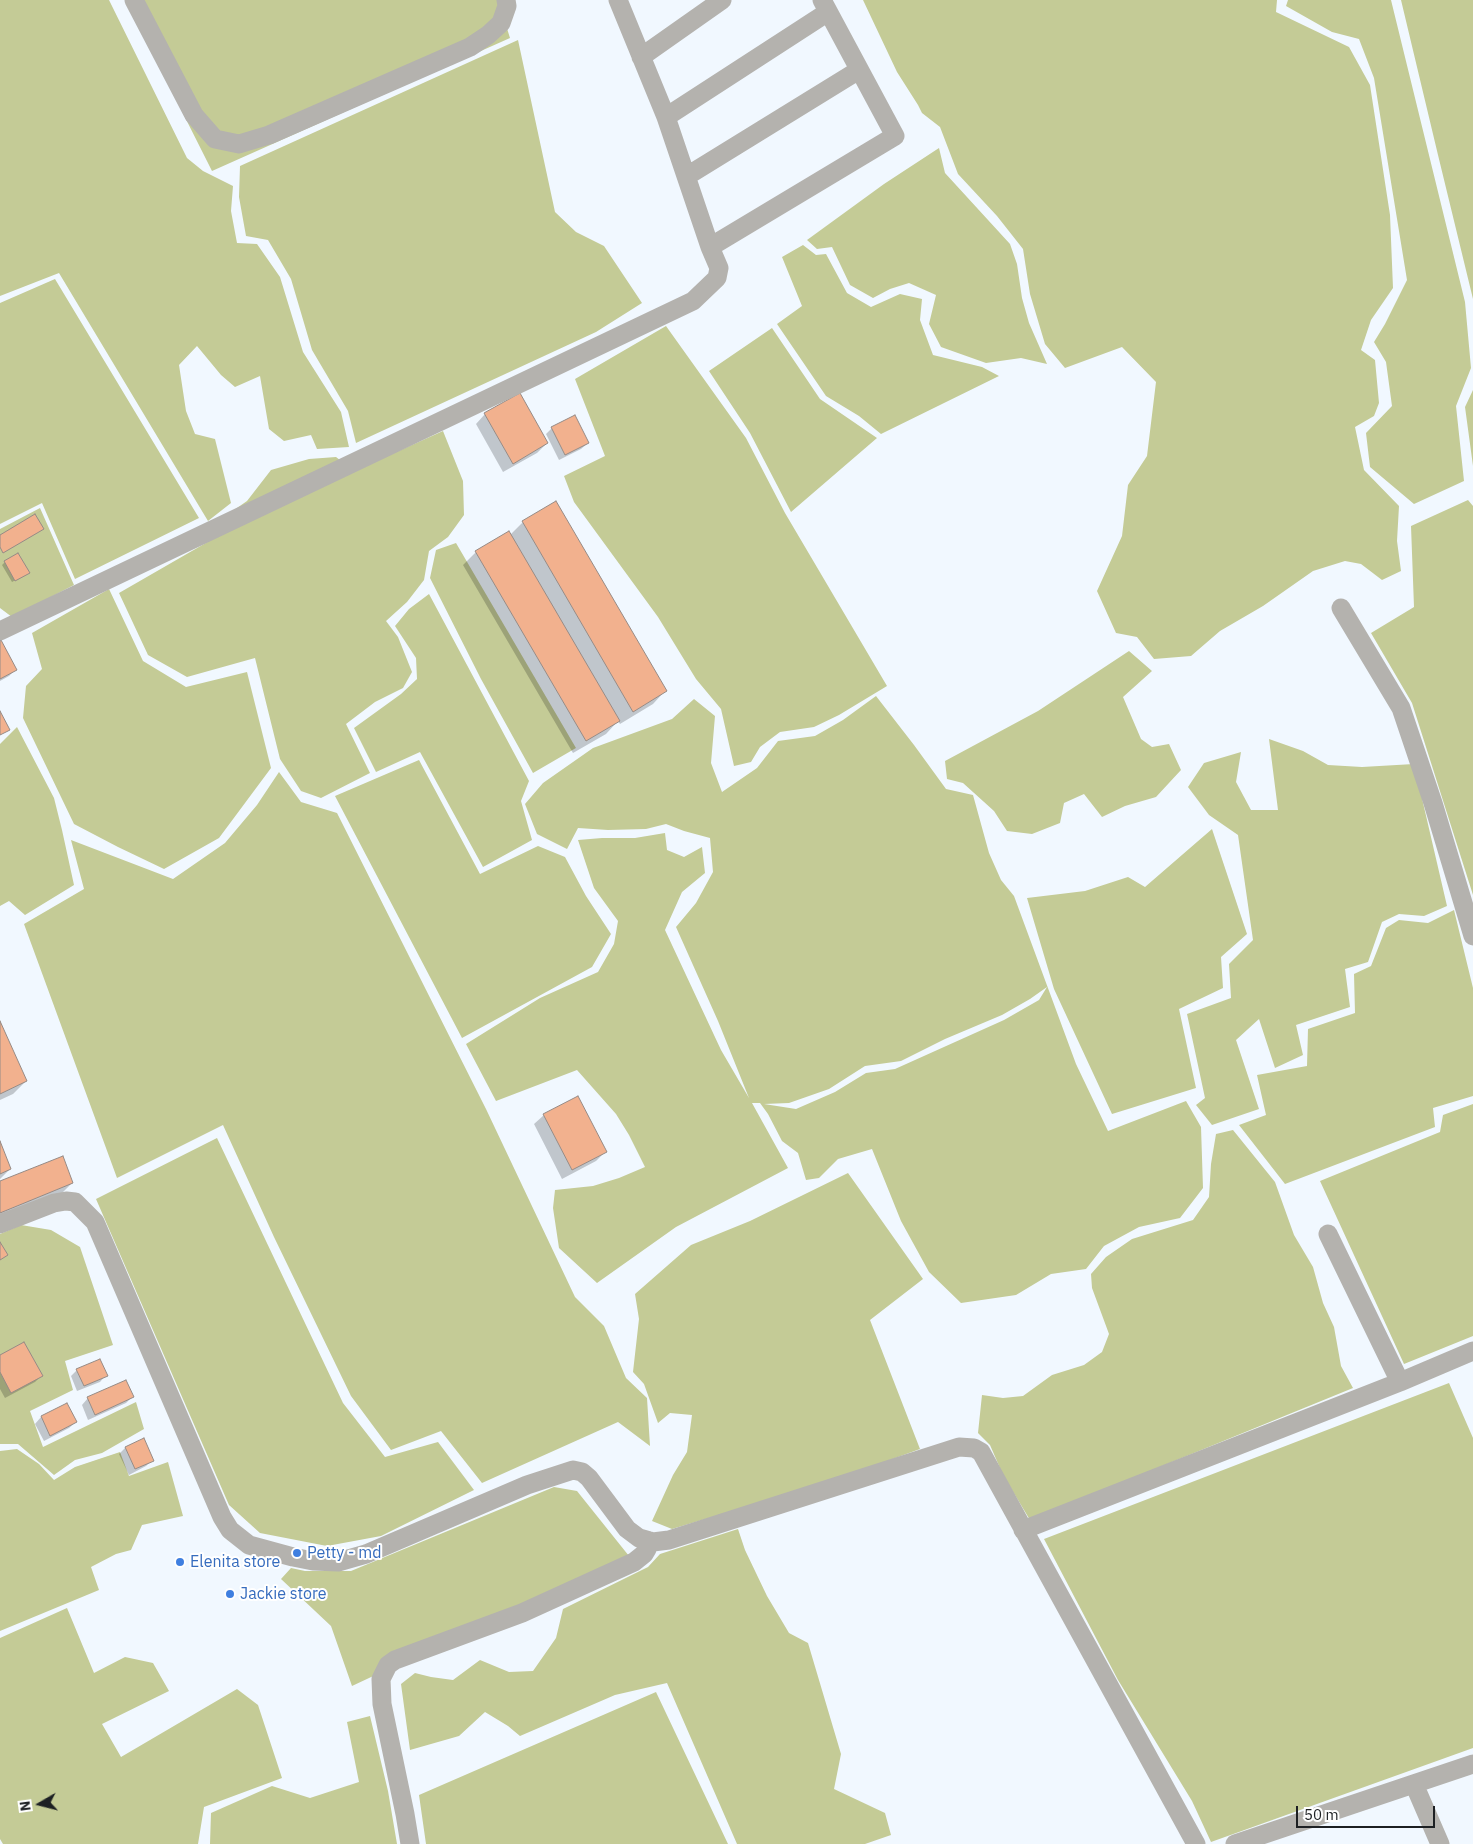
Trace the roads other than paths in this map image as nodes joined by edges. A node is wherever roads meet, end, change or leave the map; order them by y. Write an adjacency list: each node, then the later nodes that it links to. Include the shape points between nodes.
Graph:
1 (134, 0): 2 (street, via 194,115 215,139 239,144 269,135 470,47 501,23)
2 (506, 0)
3 (618, 0): 6 (street)
4 (722, 0): 6 (street)
5 (825, 6): 7 (street); 8 (street)
6 (641, 56): 8 (street)
7 (859, 70): 9 (street); 10 (street, via 895,136)
8 (666, 117): 9 (street)
9 (687, 176): 10 (street)
10 (710, 246): 12 (street, via 719,268 717,278 693,300)
11 (1341, 608): 13 (street, via 1401,708 1434,804)
12 (0, 631)
13 (1473, 936)
14 (0, 1224): 19 (street, via 66,1201 74,1202 95,1222 222,1517 230,1530 248,1544 313,1561 338,1562 366,1554 527,1485 573,1470 589,1478 627,1529)
15 (1328, 1234): 17 (street)
16 (1473, 1351): 17 (street)
17 (1400, 1382): 18 (street)
18 (1023, 1530): 19 (street, via 981,1452 968,1447 669,1540); 23 (street)
19 (647, 1540): 22 (street, via 647,1549 634,1562 522,1613 388,1665 381,1679 382,1704)
20 (1473, 1764): 21 (street)
21 (1414, 1784): 24 (street); 25 (street)
22 (410, 1844)
23 (1196, 1844)
24 (1235, 1844)
25 (1440, 1844)

